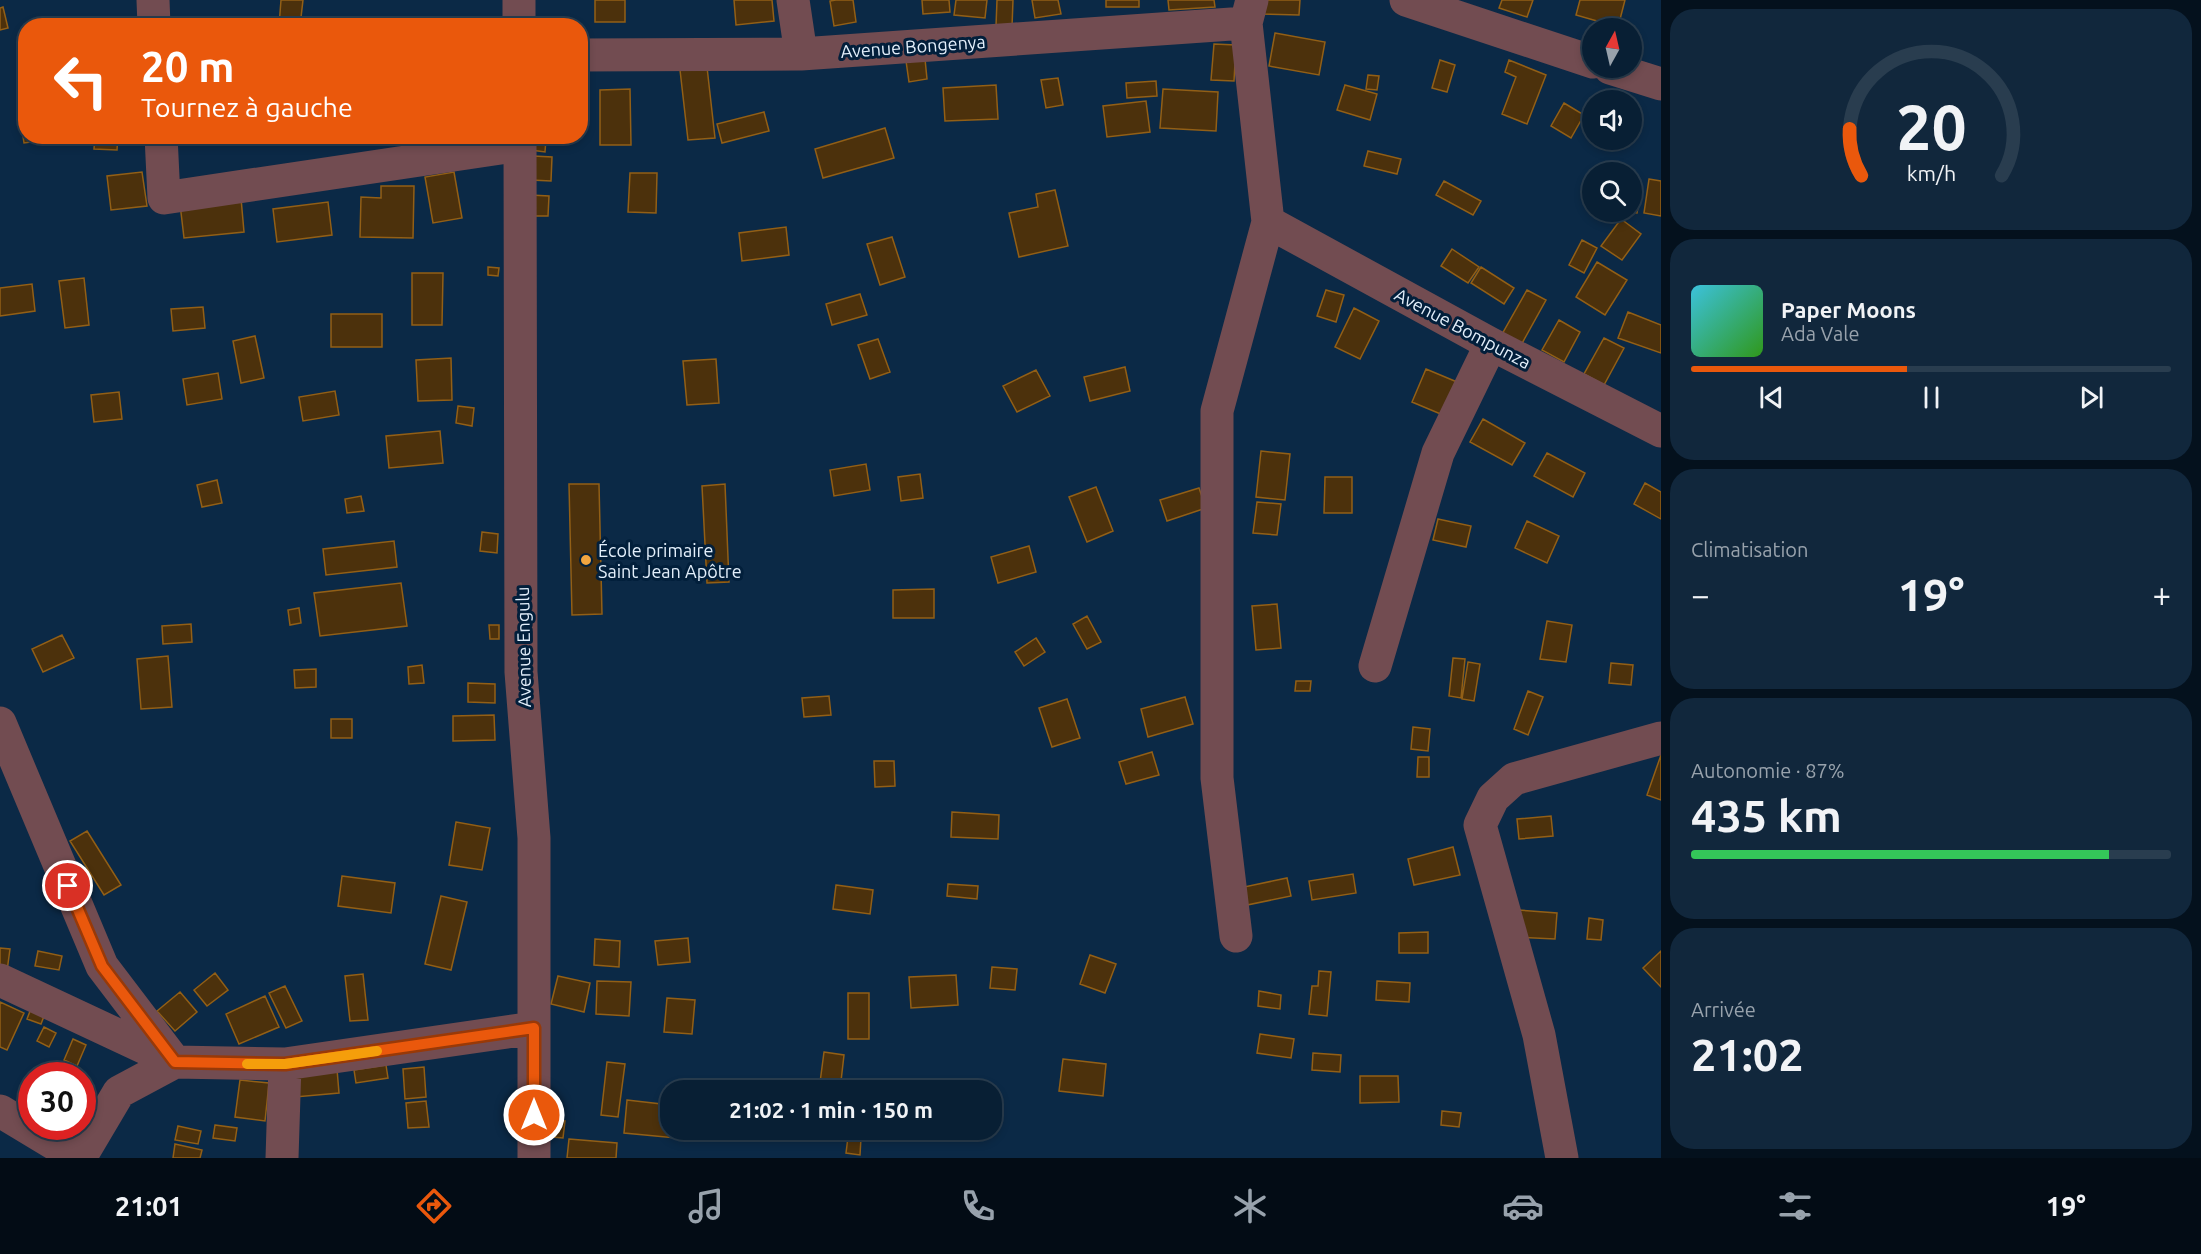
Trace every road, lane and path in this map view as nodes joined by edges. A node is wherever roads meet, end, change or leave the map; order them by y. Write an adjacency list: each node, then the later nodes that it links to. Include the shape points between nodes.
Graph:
1 (153, 0): 6 (street)
2 (519, 0): 7 (street)
3 (793, 0): 8 (street)
4 (1406, 0): 10 (street)
5 (1249, 11): 8 (street, Avenue Bongenya); 16 (street)
6 (154, 18)
7 (519, 18)
8 (801, 54): 9 (street, Avenue Bongenya)
9 (588, 55)
10 (1582, 58)
11 (1642, 78): 12 (street)
12 (1661, 84)
13 (161, 144): 14 (street, via 164,198)
14 (501, 144)
15 (520, 144): 24 (street, Avenue Engulu, via 521,672 534,838)
16 (1268, 222): 17 (street, Avenue Bompunza); 22 (street, via 1217,411 1217,778)
17 (1491, 344): 18 (street, Avenue Bompunza); 19 (street, via 1438,453)
18 (1661, 431)
19 (1375, 666)
20 (0, 723): 25 (street, via 102,966)
21 (1661, 738): 31 (street, via 1514,779 1492,798 1480,825 1539,1035)
22 (1236, 936)
23 (0, 980): 25 (street)
24 (534, 1028): 26 (street); 30 (street, Avenue Engulu)
25 (175, 1062): 26 (street); 28 (street, via 119,1092)
26 (285, 1064): 29 (street)
27 (0, 1111): 28 (street)
28 (79, 1158)
29 (282, 1158)
30 (534, 1158)
31 (1562, 1158)

